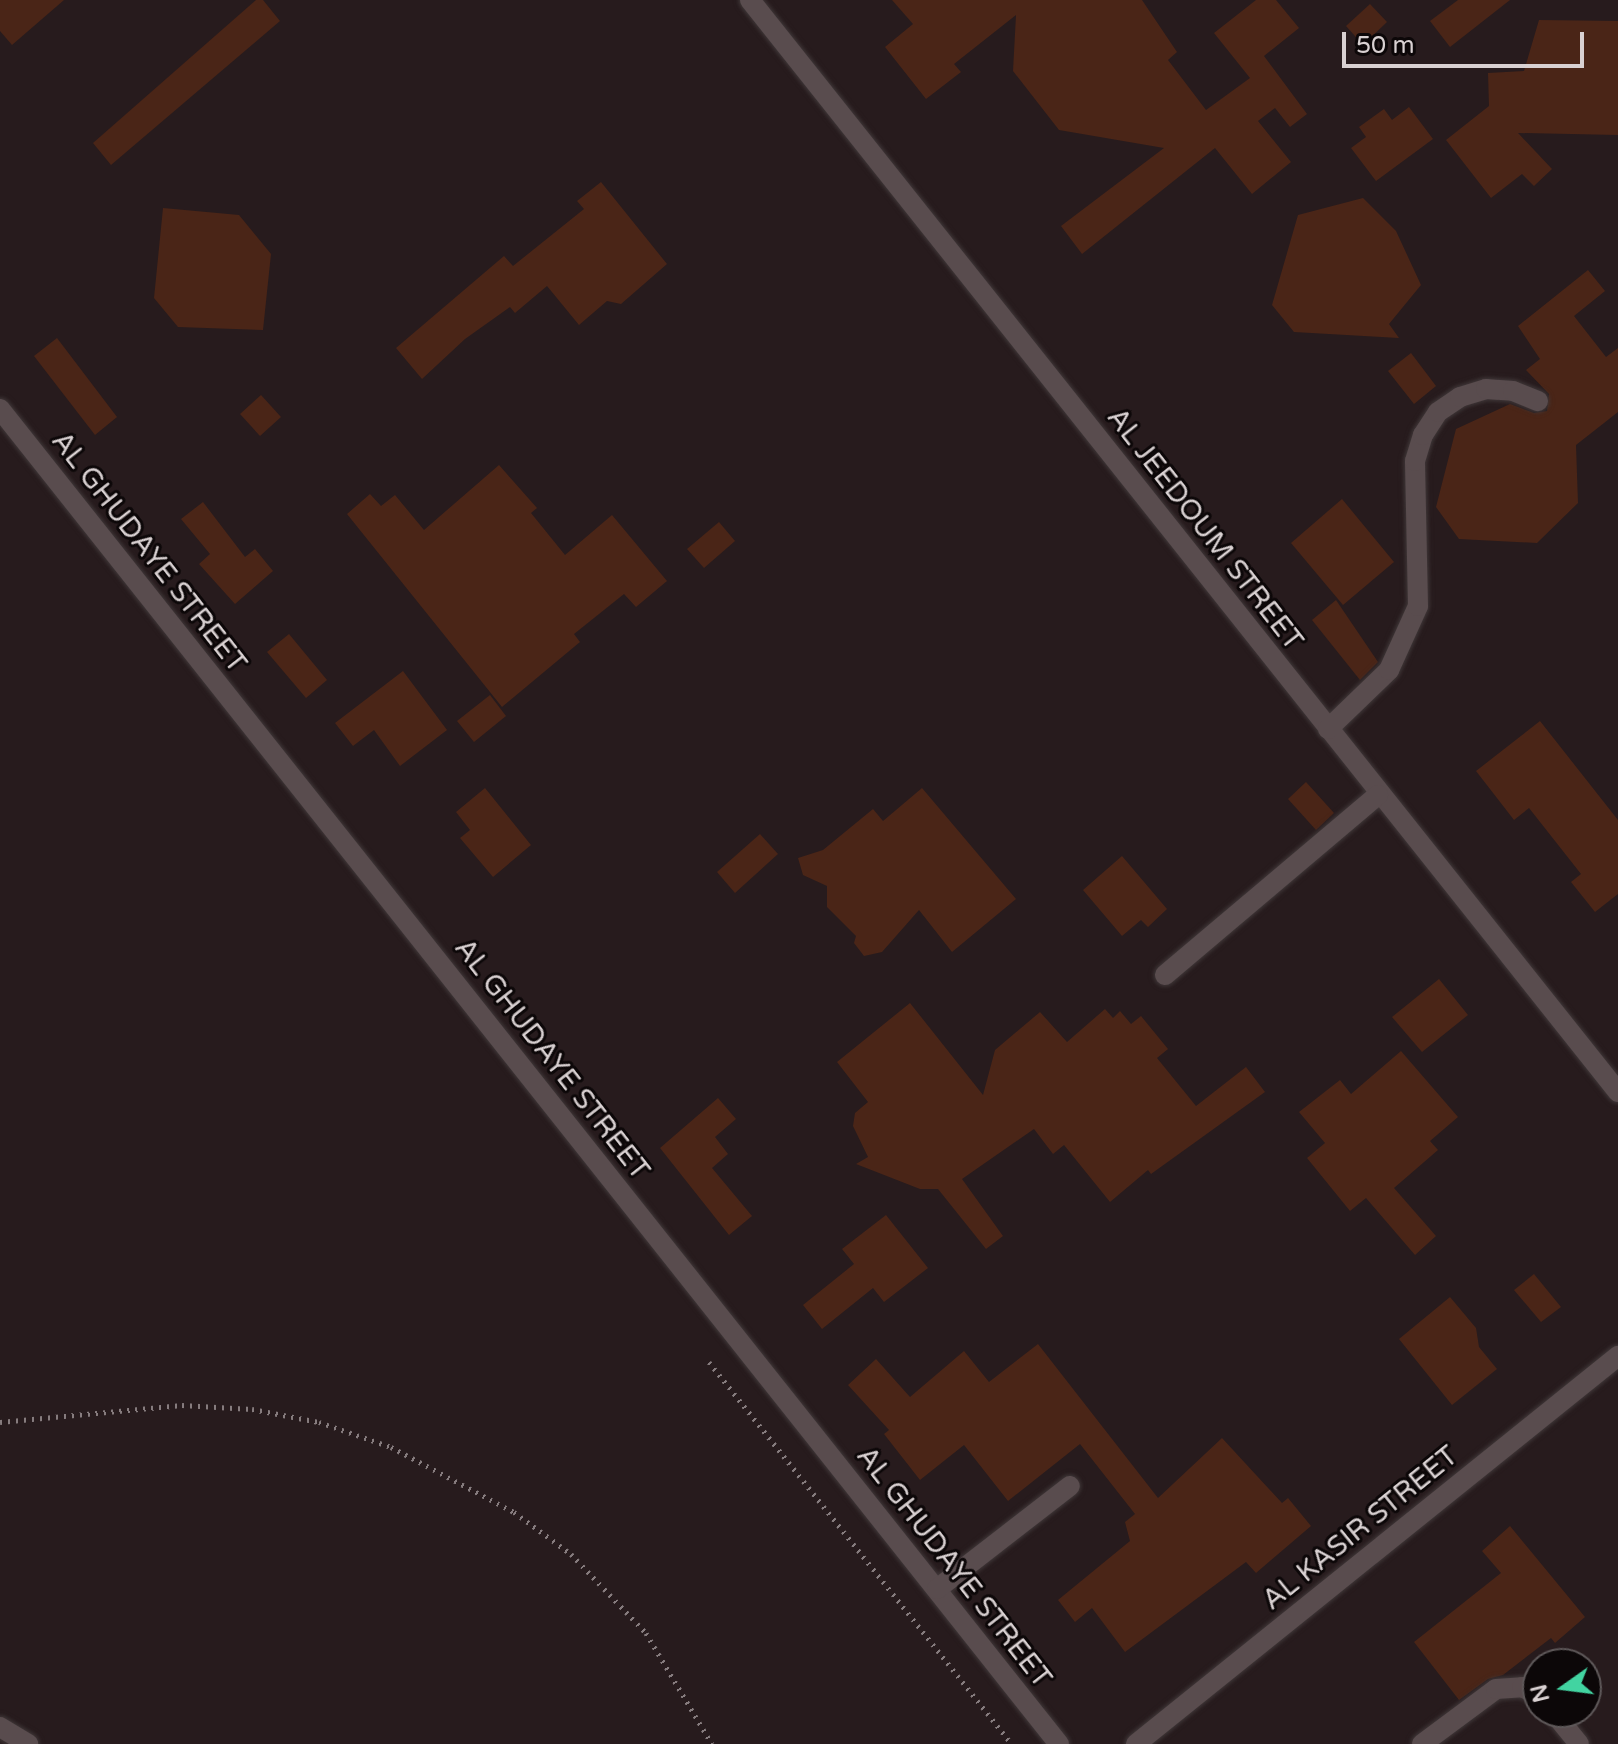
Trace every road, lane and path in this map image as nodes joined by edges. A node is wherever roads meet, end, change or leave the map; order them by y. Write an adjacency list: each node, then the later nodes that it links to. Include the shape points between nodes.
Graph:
1 (750, 0): 4 (street, AL JEEDOUM STREET)
2 (1538, 401): 4 (street, via 1513,391 1486,389 1460,397 1438,412 1423,435 1415,461 1421,571 1414,617 1389,670)
3 (0, 409): 12 (street, AL GHUDAYE STREET)
4 (1328, 729): 5 (street, AL JEEDOUM STREET)
5 (1378, 795): 6 (street); 7 (street, AL JEEDOUM STREET)
6 (1165, 975)
7 (1618, 1092)
8 (1618, 1356): 20 (street, AL KASIR STREET)
9 (709, 1362): 18 (path)
10 (0, 1422): 17 (path, via 196,1405 319,1422 391,1447 514,1512 571,1554 646,1633)
11 (1070, 1486): 12 (street)
12 (937, 1589): 19 (street, AL GHUDAYE STREET)
13 (1522, 1687): 21 (street, via 1496,1689)
14 (0, 1727): 16 (street)
15 (1566, 1728): 22 (street)
16 (28, 1744)
17 (712, 1744)
18 (1012, 1744)
19 (1059, 1744)
20 (1136, 1744)
21 (1422, 1744)
22 (1579, 1744)

